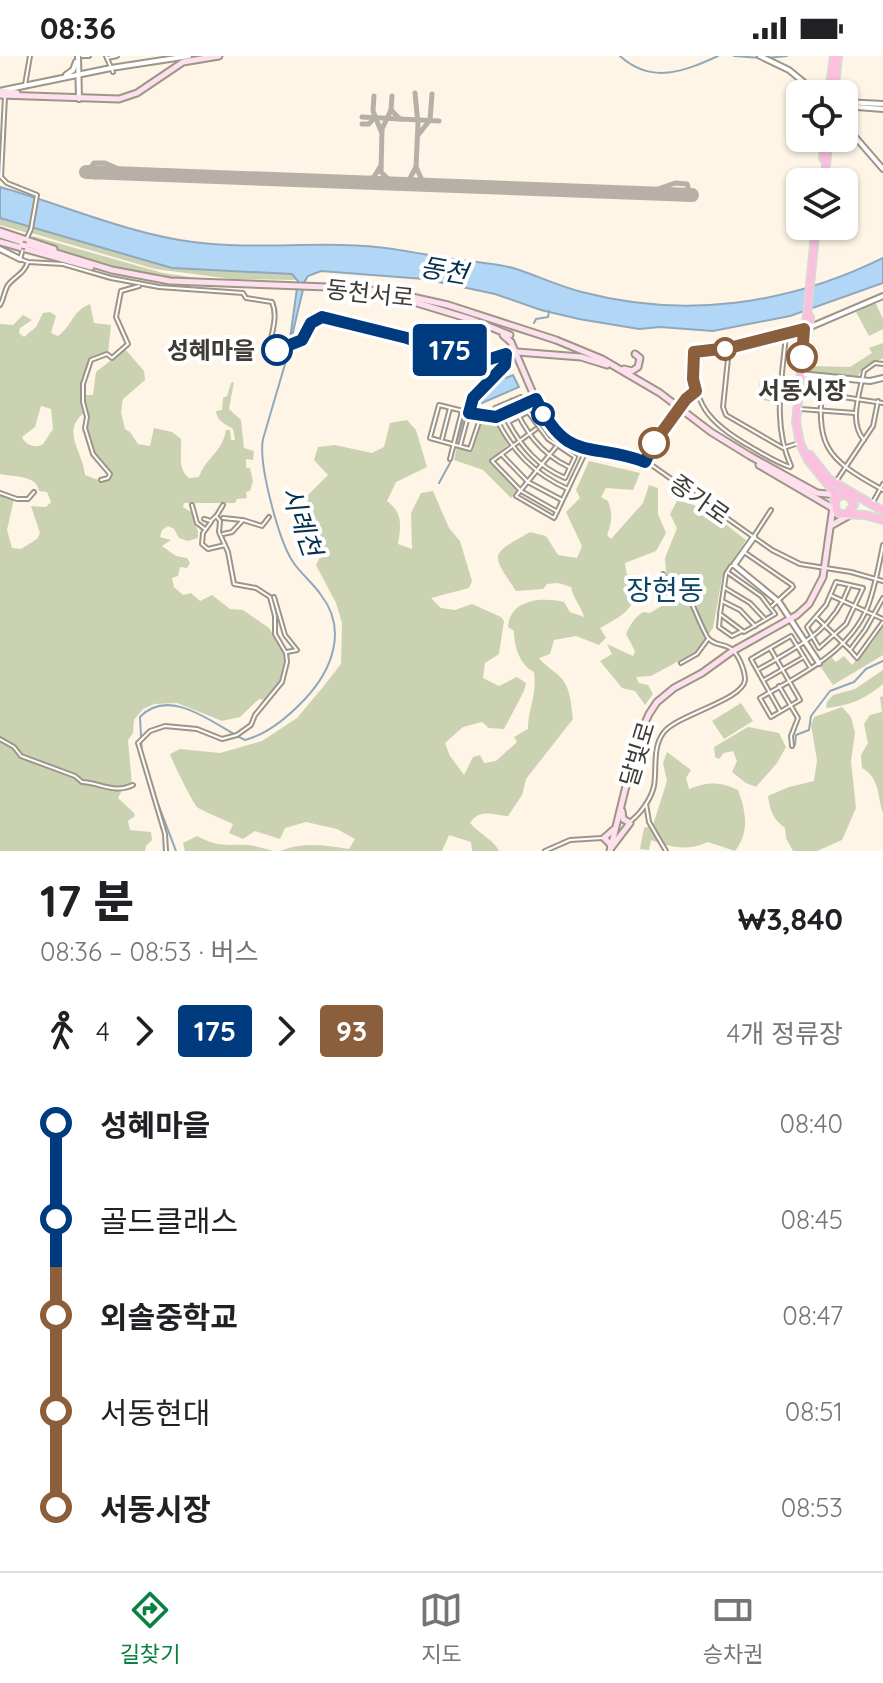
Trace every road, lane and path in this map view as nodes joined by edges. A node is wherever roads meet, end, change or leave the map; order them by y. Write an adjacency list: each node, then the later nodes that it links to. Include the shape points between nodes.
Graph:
1 (30, 56): 18 (street)
2 (89, 56): 8 (street)
3 (117, 56): 7 (street)
4 (219, 56): 10 (main road)
5 (760, 56): 16 (street)
6 (836, 56): 17 (main road)
7 (107, 57): 12 (street)
8 (78, 58): 13 (street, via 83,69); 14 (street); 15 (street)
9 (159, 58): 10 (street); 11 (street)
10 (189, 58): 22 (main road, via 126,97)
11 (151, 59): 12 (street)
12 (112, 70): 13 (street)
13 (94, 72): 14 (street)
14 (78, 77): 15 (street); 19 (street)
15 (60, 79): 18 (street)
16 (803, 80)
17 (833, 80)
18 (25, 86): 20 (street)
19 (78, 87): 21 (street); 22 (street)
20 (2, 93): 21 (main road); 22 (main road); 29 (street, via 1,177 38,196)
21 (68, 96): 22 (main road)
22 (80, 97)
23 (858, 105): 24 (street)
24 (883, 107)
25 (858, 140): 26 (street)
26 (883, 169)
27 (0, 236): 29 (main road, 동천서로)
28 (816, 240): 39 (main road)
29 (24, 244): 31 (street); 34 (main road, 동천서로, via 155,282)
30 (0, 249): 31 (street)
31 (20, 259): 32 (street)
32 (28, 262): 33 (street, via 63,264); 37 (street)
33 (140, 283): 44 (street, via 243,293 272,302 268,353 302,340 311,323 322,317 490,359); 92 (street, via 121,291 116,314 127,345 113,357 91,360 84,379 89,448 110,474)
34 (315, 288): 35 (main road, 동천서로); 46 (main road, 동천서로, via 376,290 430,300)
35 (393, 295): 38 (main road); 48 (main road, 동천서로, via 569,347)
36 (883, 296): 39 (street)
37 (0, 305)
38 (454, 314): 41 (main road); 43 (main road, via 502,335)
39 (806, 328): 40 (street); 49 (main road)
40 (787, 332): 42 (street); 82 (street, via 778,417)
41 (510, 335)
42 (729, 348): 54 (street, via 694,352); 82 (street, via 726,415)
43 (516, 352): 44 (street); 48 (main road, via 581,357); 53 (main road)
44 (506, 354): 67 (street, via 505,365)
45 (635, 354): 46 (main road, via 639,364 632,371)
46 (602, 359): 64 (main road, 동천서로)
47 (883, 364): 52 (street, via 865,369)
48 (608, 365): 64 (main road, 동천서로)
49 (802, 374): 50 (street); 65 (main road); 77 (main road, via 796,415)
50 (823, 376): 52 (street); 55 (street)
51 (883, 378): 52 (street)
52 (862, 380): 57 (street)
53 (532, 391): 58 (street, 종가로)
54 (696, 391): 64 (street, 종가로); 82 (street, via 719,427 790,467)
55 (821, 394): 57 (street); 66 (street)
56 (521, 397): 59 (street)
57 (859, 398): 60 (street); 68 (street)
58 (536, 399): 63 (street); 83 (street, 종가로, via 554,429)
59 (511, 401): 63 (street); 71 (street, via 495,408)
60 (878, 401): 61 (street); 74 (street)
61 (883, 403)
62 (450, 408): 67 (street); 75 (street); 75 (street, via 439,405 430,438)
63 (515, 408): 70 (street); 71 (street)
64 (678, 409): 87 (street, 종가로); 101 (main road, 동천서로, via 725,444); 101 (main road, 동천서로, via 750,456)
65 (800, 409): 66 (street); 94 (main road, via 808,451)
66 (819, 410): 68 (street); 90 (street, via 825,444)
67 (466, 412): 69 (street); 78 (street); 79 (street)
68 (856, 413): 74 (street, via 855,426)
69 (481, 416): 71 (street); 79 (street, via 472,448)
70 (518, 416): 72 (street, via 528,412); 73 (street); 76 (street, via 508,422)
71 (496, 417): 80 (street)
72 (538, 428): 73 (street); 81 (street)
73 (528, 435): 76 (street); 85 (street)
74 (864, 440): 90 (street)
75 (441, 441): 78 (street)
76 (518, 442): 80 (street); 88 (street)
77 (800, 443): 82 (street); 101 (main road)
78 (453, 444): 79 (street); 86 (street)
79 (459, 446)
80 (511, 446): 84 (street); 91 (street)
81 (557, 446): 85 (street); 89 (street, via 575,457)
82 (783, 448)
83 (587, 450): 87 (street, 종가로); 96 (street)
84 (501, 454): 93 (street); 97 (street, via 492,461)
85 (549, 455): 88 (street); 89 (street)
86 (450, 459)
87 (645, 462): 121 (street, 종가로)
88 (541, 465): 89 (street, via 565,478); 91 (street)
89 (570, 467)
90 (845, 468): 94 (street); 95 (street)
91 (536, 472): 93 (street); 96 (street)
92 (101, 480)
93 (528, 482): 97 (street); 102 (street)
94 (834, 484): 101 (main road)
95 (882, 488): 105 (street)
96 (568, 489): 102 (street)
97 (521, 491): 107 (street); 107 (street, via 516,496 554,518)
98 (34, 492): 99 (street, via 31,499)
99 (0, 493)
100 (850, 497): 101 (main road); 108 (main road); 109 (main road, via 854,505)
101 (836, 499): 105 (main road); 109 (main road); 118 (main road, 달빛로)
102 (562, 500): 107 (street)
103 (192, 505): 119 (street, via 197,523)
104 (223, 505): 111 (street)
105 (872, 505): 108 (main road)
106 (771, 510): 121 (street, 종가로)
107 (557, 511)
108 (883, 512)
109 (846, 514): 110 (main road); 118 (main road)
110 (865, 515): 116 (main road); 118 (main road, via 845,517)
111 (216, 516): 117 (street); 120 (street)
112 (269, 517): 115 (street, via 262,526)
113 (223, 518): 115 (street)
114 (204, 519): 117 (street)
115 (243, 520): 120 (street)
116 (883, 520)
117 (211, 521): 119 (street)
118 (830, 528): 126 (main road, 달빛로)
119 (206, 530): 122 (street, via 201,541 208,549)
120 (222, 535): 122 (street)
121 (754, 537): 124 (street); 126 (street, 종가로, via 794,561)
122 (225, 545): 164 (street, via 234,584 270,597 275,634)
123 (883, 545): 129 (street)
124 (743, 552): 125 (street); 142 (street, via 792,585)
125 (734, 565): 127 (street); 142 (street)
126 (825, 568): 129 (street, 종가로); 149 (main road, 달빛로, via 814,598)
127 (727, 572): 132 (street); 143 (street)
128 (663, 574): 135 (street)
129 (876, 578): 130 (street, 종가로); 134 (street)
130 (883, 581)
131 (849, 585): 133 (street); 136 (street, via 836,582); 141 (street)
132 (723, 588): 140 (street); 150 (street, via 750,603)
133 (863, 588): 134 (street); 144 (street)
134 (873, 589): 145 (street)
135 (671, 593): 139 (street); 157 (street, via 687,594)
136 (831, 596): 141 (street); 148 (street)
137 (274, 597): 164 (street, via 287,639 297,650)
138 (883, 598): 147 (street)
139 (663, 600)
140 (721, 601): 146 (street); 152 (street, via 740,610)
141 (844, 601): 144 (street); 153 (street)
142 (779, 602): 143 (street); 149 (street)
143 (771, 606): 150 (street, via 775,614)
144 (856, 606): 145 (street); 155 (street)
145 (866, 611): 147 (street); 159 (street)
146 (720, 614): 154 (street); 154 (street, via 719,627 732,636)
147 (874, 615): 151 (street); 162 (street)
148 (816, 617): 153 (street); 156 (street, via 808,624)
149 (790, 618): 158 (street); 163 (main road, 달빛로)
150 (765, 620): 152 (street)
151 (883, 621): 162 (street, via 857,658)
152 (755, 626): 154 (street)
153 (826, 627): 155 (street); 156 (street)
154 (743, 630)
155 (835, 636): 156 (street, via 819,648); 159 (street)
156 (813, 637): 158 (street)
157 (709, 638): 163 (street); 167 (street)
158 (805, 642): 160 (street); 168 (street)
159 (843, 644): 162 (street); 168 (street)
160 (797, 647): 161 (street, via 791,636); 165 (street); 166 (street)
161 (770, 648): 166 (street); 170 (street, via 751,659)
162 (850, 650)
163 (733, 651): 181 (street, 달빛로, via 744,671 743,687 665,731); 182 (main road, 달빛로, via 657,702 637,741)
164 (286, 653): 188 (street, via 282,682 251,725 237,735 219,739 197,729 170,726 150,731 138,743)
165 (804, 657): 169 (street); 171 (street)
166 (777, 659): 170 (street); 171 (street)
167 (681, 663)
168 (819, 663): 169 (street)
169 (811, 668): 172 (street)
170 (757, 670): 173 (street)
171 (782, 670): 172 (street); 173 (street)
172 (789, 680): 174 (street); 176 (street, via 800,700)
173 (763, 681): 175 (street)
174 (779, 686): 175 (street); 176 (street)
175 (770, 692): 177 (street); 177 (street, via 760,698 762,703 771,717)
176 (791, 705): 177 (street); 179 (street, via 798,718)
177 (780, 711)
178 (0, 739): 180 (street, via 22,757 82,782 99,782 110,789)
179 (792, 746)
180 (133, 785)
181 (645, 803): 183 (street); 190 (street)
182 (622, 806): 183 (main road, via 623,819); 184 (main road, 달빛로)
183 (630, 823): 185 (street); 187 (main road)
184 (617, 825): 185 (main road, 달빛로); 186 (main road)
185 (614, 834): 186 (street); 187 (main road, 달빛로)
186 (604, 838): 187 (main road); 189 (street, via 570,840)
187 (610, 850)
188 (166, 851)
189 (545, 851)
190 (666, 851)

